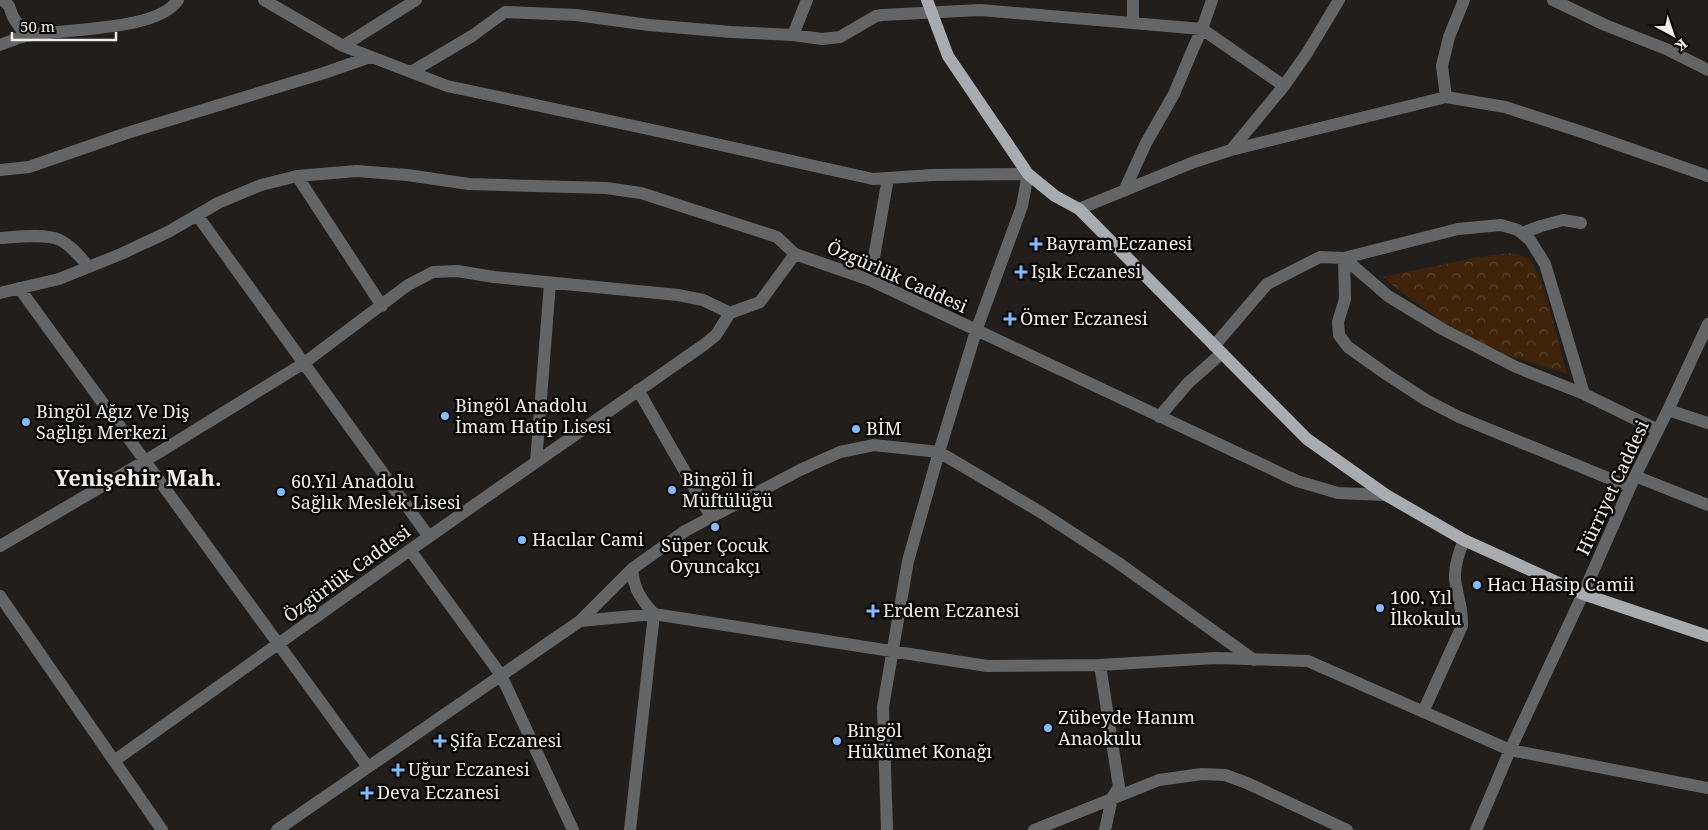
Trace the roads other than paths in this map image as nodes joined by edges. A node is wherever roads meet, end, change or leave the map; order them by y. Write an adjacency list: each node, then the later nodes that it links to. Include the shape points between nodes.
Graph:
1 (4, 0): 18 (street)
2 (178, 0): 18 (street, via 166,13 149,19 97,29)
3 (264, 0): 20 (street)
4 (416, 0): 12 (street)
5 (536, 0): 14 (street)
6 (807, 0): 17 (street)
7 (1133, 0): 15 (street)
8 (1212, 0): 16 (street)
9 (1339, 0): 24 (street)
10 (1464, 0): 25 (street, via 1449,37 1442,66)
11 (1553, 0): 22 (street)
12 (400, 4): 20 (street)
13 (929, 6): 15 (street); 17 (street, via 876,16 840,37 822,39); 28 (main road, via 948,56)
14 (527, 12): 17 (street, via 576,15 649,26); 23 (street, via 505,12)
15 (1133, 23): 16 (street)
16 (1202, 29): 24 (street); 32 (street, via 1174,94 1146,142)
17 (793, 35)
18 (26, 36): 19 (street)
19 (0, 45)
20 (343, 46): 21 (street)
21 (370, 57): 23 (street); 27 (street, via 126,133 29,167)
22 (1708, 70)
23 (411, 72): 31 (street, via 447,86 873,179)
24 (1284, 86): 26 (street)
25 (1446, 97): 26 (street); 30 (street, via 1505,107)
26 (1231, 150): 32 (street)
27 (0, 170)
28 (1028, 174): 31 (street); 33 (main road, via 1055,196); 48 (street, via 1022,206)
29 (297, 176): 34 (street, via 261,185); 38 (street, via 357,171 469,184 606,188 641,193 777,237); 45 (street)
30 (1708, 176)
31 (888, 178): 41 (street)
32 (1124, 190): 33 (street)
33 (1079, 209): 49 (main road)
34 (197, 215): 40 (street, via 168,232); 50 (street)
35 (1581, 223): 36 (street, via 1563,220)
36 (1522, 233): 39 (street, via 1501,225 1458,228); 52 (street, via 1545,264)
37 (0, 238): 40 (street, via 32,236 58,239)
38 (795, 254): 41 (street, Özgürlük Caddesi); 46 (street, via 760,302)
39 (1344, 258): 49 (street, via 1320,257 1267,284); 52 (street, via 1388,296 1444,330 1516,367); 60 (street, via 1345,299 1338,322 1339,335 1348,347 1426,400 1459,417)
40 (89, 267): 43 (street, via 59,279)
41 (870, 280): 48 (street, Özgürlük Caddesi)
42 (550, 283): 45 (street, via 456,271 433,272 408,285); 46 (street, via 678,295 704,300); 59 (street)
43 (20, 288): 44 (street); 58 (street)
44 (0, 293)
45 (382, 306): 50 (street)
46 (730, 313): 51 (street, Özgürlük Caddesi, via 716,335)
47 (1708, 324): 53 (street, Hürriyet Caddesi)
48 (976, 331): 54 (street, Özgürlük Caddesi); 57 (street)
49 (1218, 350): 54 (street); 61 (main road, via 1306,439)
50 (304, 364): 58 (street); 64 (street)
51 (638, 390): 59 (street, Özgürlük Caddesi); 63 (street)
52 (1584, 394): 56 (street)
53 (1668, 410): 55 (street); 56 (street, Hürriyet Caddesi)
54 (1159, 417): 61 (street, Özgürlük Caddesi, via 1297,481 1338,493)
55 (1708, 423)
56 (1658, 430): 60 (street, Hürriyet Caddesi)
57 (938, 452): 63 (street, via 874,445 840,452); 75 (street, via 908,562); 76 (street, via 1117,562)
58 (145, 461): 66 (street); 74 (street)
59 (536, 462): 64 (street, Özgürlük Caddesi)
60 (1633, 481): 62 (street); 69 (street, Hürriyet Caddesi)
61 (1386, 495): 65 (main road)
62 (1708, 505)
63 (711, 517): 68 (street, via 685,531)
64 (429, 537): 67 (street, Özgürlük Caddesi)
65 (1464, 540): 69 (main road); 79 (street, via 1455,577 1463,615 1462,626)
66 (0, 546)
67 (410, 550): 74 (street, Özgürlük Caddesi); 78 (street)
68 (632, 569): 71 (street, via 639,596); 72 (street)
69 (1583, 594): 73 (main road); 80 (street, Hürriyet Caddesi)
70 (0, 596): 81 (street)
71 (654, 614): 72 (street); 75 (street); 88 (street)
72 (580, 621): 78 (street)
73 (1708, 636)
74 (279, 644): 81 (street, Özgürlük Caddesi); 82 (street)
75 (892, 652): 77 (street, via 987,666); 89 (street, via 883,707)
76 (1254, 660): 77 (street, via 1216,658); 79 (street, via 1308,661)
77 (1100, 664): 84 (street, via 1119,787)
78 (501, 675): 82 (street); 87 (street)
79 (1424, 712): 80 (street)
80 (1510, 750): 83 (street); 93 (street, Hürriyet Caddesi)
81 (114, 761): 85 (street)
82 (368, 767): 86 (street)
83 (1708, 788)
84 (1112, 798): 90 (street); 91 (street); 92 (street, via 1159,780 1202,774 1225,775)
85 (162, 830)
86 (277, 830)
87 (573, 830)
88 (630, 830)
89 (887, 830)
90 (1034, 830)
91 (1105, 830)
92 (1347, 830)
93 (1476, 830)

